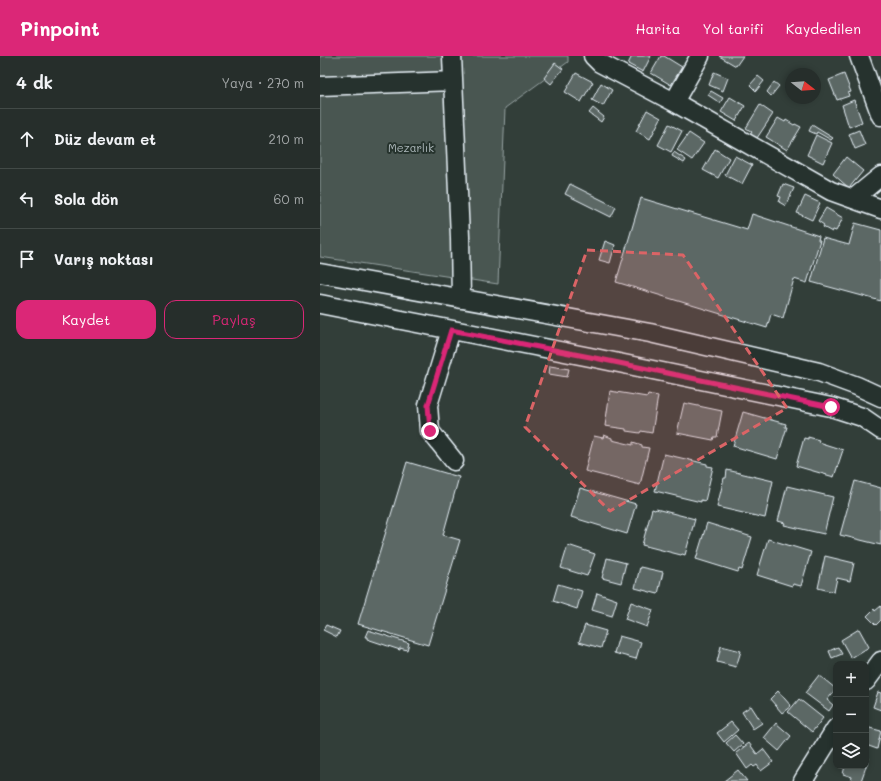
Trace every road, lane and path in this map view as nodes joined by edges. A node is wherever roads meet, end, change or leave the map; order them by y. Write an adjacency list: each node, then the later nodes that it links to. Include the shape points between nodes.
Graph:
1 (452, 56): 5 (street)
2 (593, 56): 7 (street, via 600,63)
3 (700, 56): 7 (street)
4 (859, 56): 8 (street)
5 (453, 81): 6 (street); 13 (street)
6 (320, 86)
7 (674, 102): 10 (street, via 831,191)
8 (881, 116)
9 (881, 176): 10 (street)
10 (853, 198): 11 (street)
11 (881, 209)
12 (320, 273): 13 (street)
13 (461, 299): 16 (street, via 650,333 760,358 819,372)
14 (320, 304): 15 (street)
15 (451, 330): 17 (street, via 831,407 862,417); 18 (street, via 428,405 430,431)
16 (881, 397)
17 (881, 430)
18 (454, 461)
19 (881, 661): 20 (street)
20 (869, 677)
21 (833, 733): 22 (street)
22 (803, 781)

